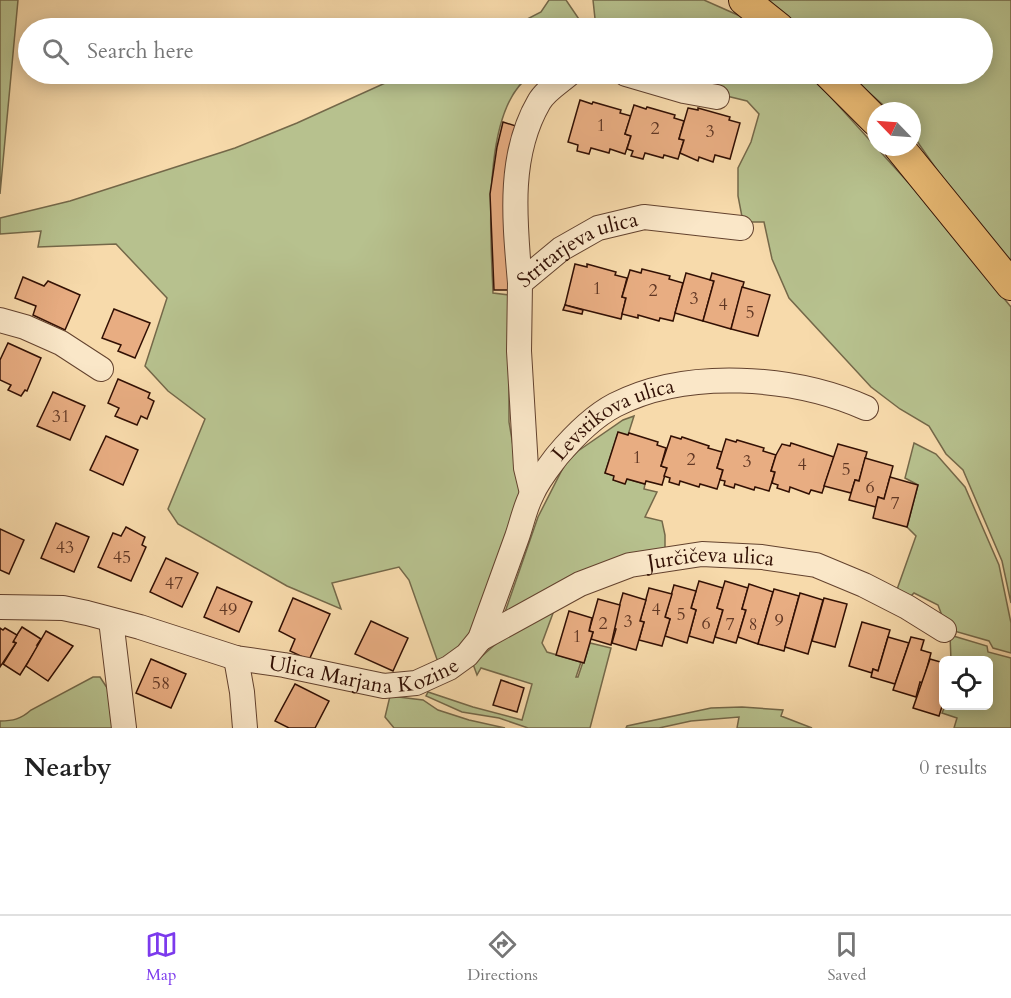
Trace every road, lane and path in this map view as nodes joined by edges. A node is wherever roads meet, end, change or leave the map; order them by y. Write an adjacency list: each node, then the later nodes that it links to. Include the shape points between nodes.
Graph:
1 (744, 0): 2 (main road)
2 (766, 18)
3 (557, 84): 10 (street, via 539,100 522,144 514,203)
4 (660, 84): 6 (street)
5 (839, 84): 7 (main road)
6 (717, 97)
7 (867, 112)
8 (905, 156): 11 (main road)
9 (741, 228): 10 (street, Stritarjeva ulica, via 644,217 598,228 561,249)
10 (520, 283): 15 (street, Stritarjeva ulica, via 519,351 526,468)
11 (1011, 285)
12 (0, 320): 13 (street, via 61,343)
13 (101, 369)
14 (866, 408): 15 (street, Levstikova ulica, via 810,390 743,381 704,380 657,388 614,406 575,435)
15 (532, 493): 19 (street, Levstikova ulica)
16 (0, 607): 17 (street, Ulica Marjana Kozine, via 63,608)
17 (111, 620): 20 (street, Ulica Marjana Kozine); 21 (street)
18 (944, 630): 19 (street, Jurčičeva ulica, via 873,590 816,565 702,554 630,565 580,584)
19 (480, 639): 20 (street, Ulica Marjana Kozine, via 449,668 416,683 384,686)
20 (236, 658): 22 (street, Ulica Marjana Kozine)
21 (124, 728)
22 (245, 728)

